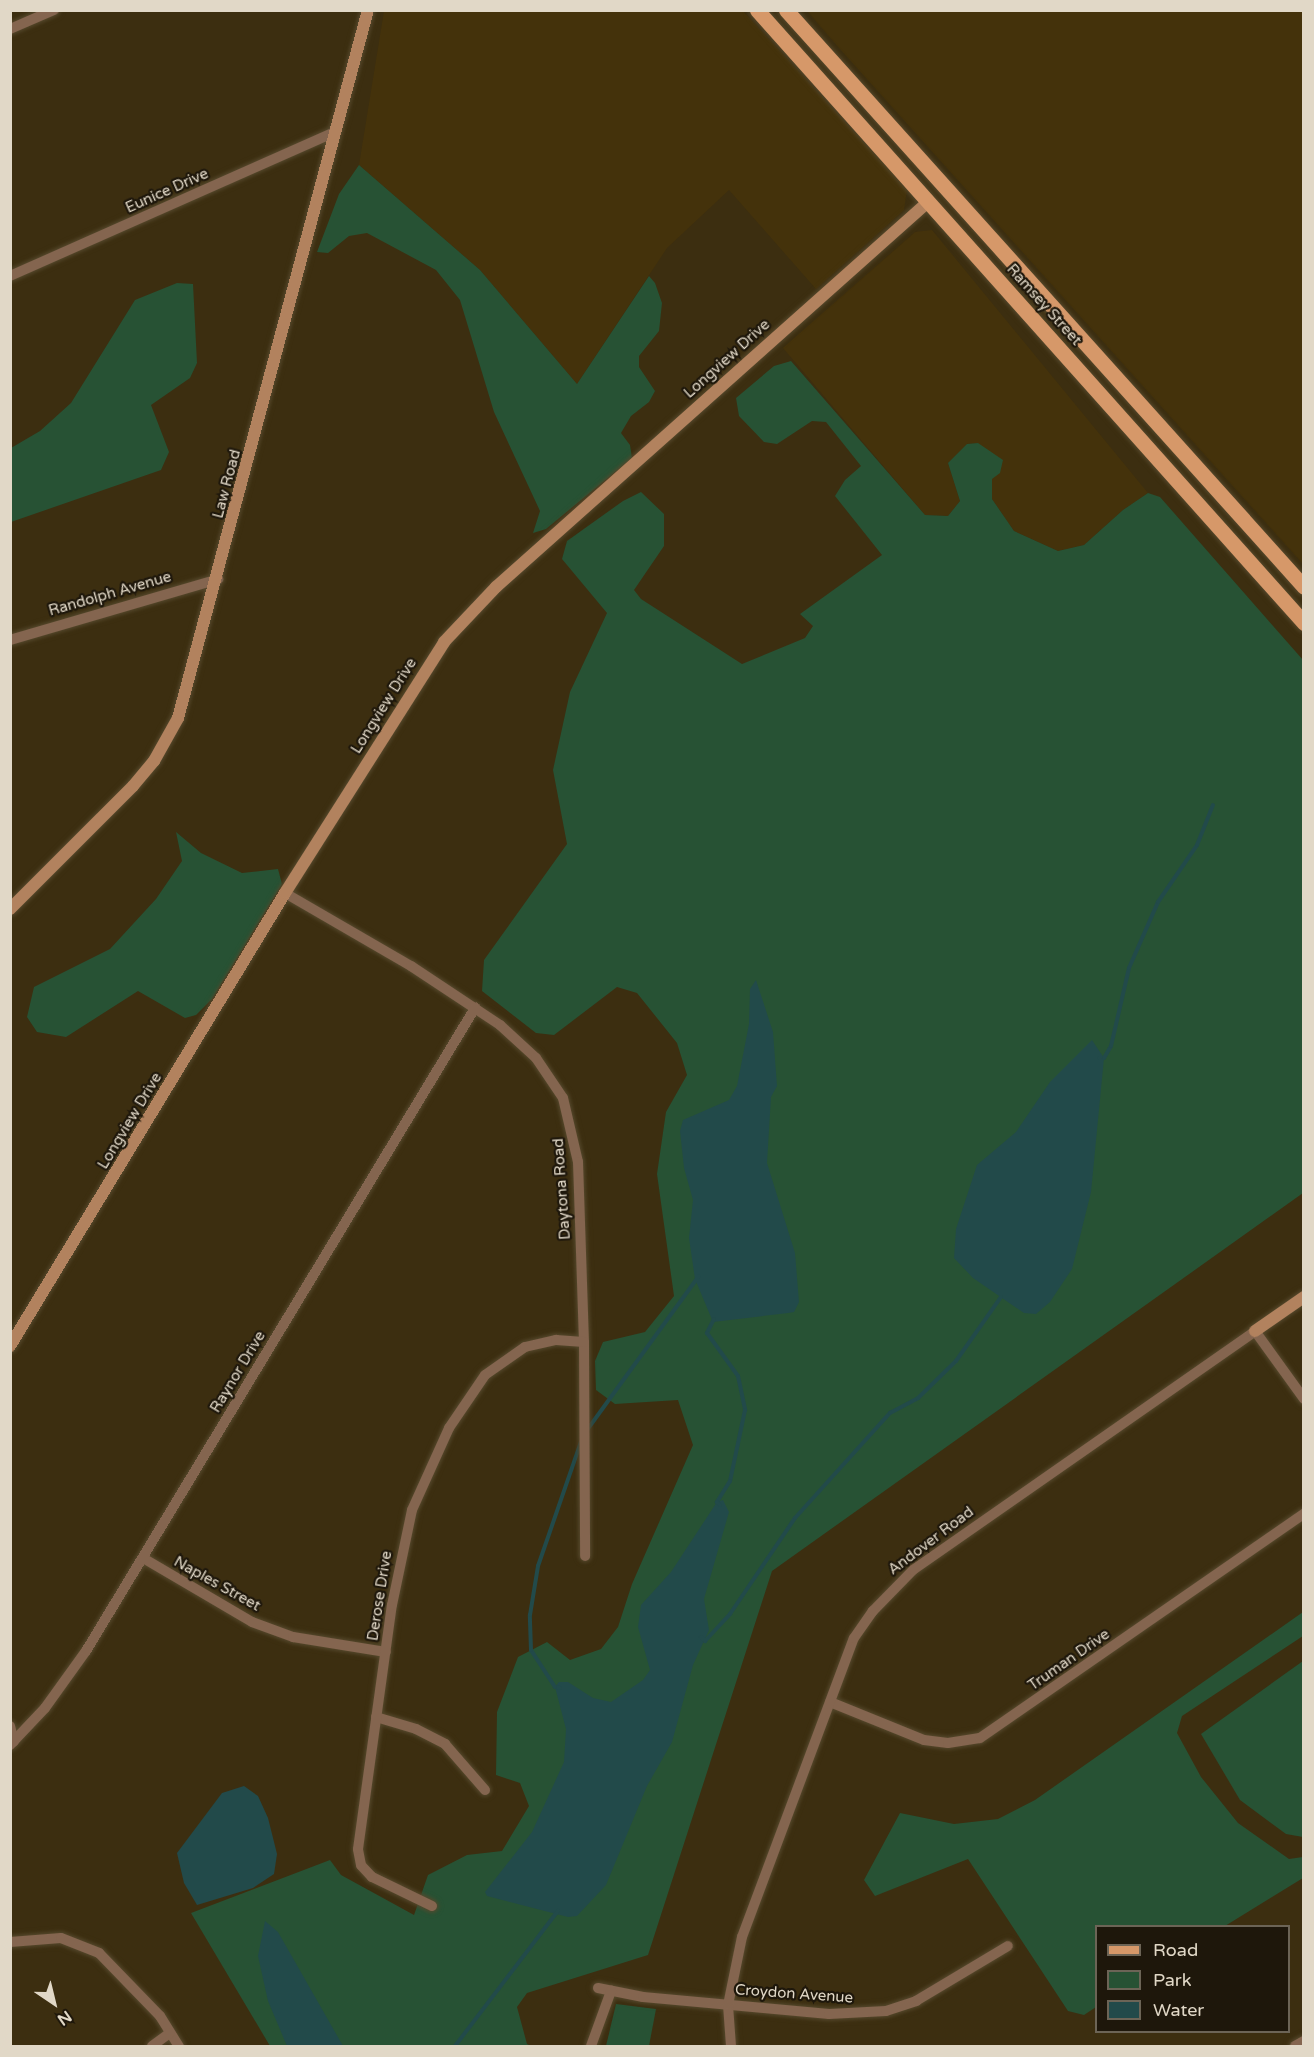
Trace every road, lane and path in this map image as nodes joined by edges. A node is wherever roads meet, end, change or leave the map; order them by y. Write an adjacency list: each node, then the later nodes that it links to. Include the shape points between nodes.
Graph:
1 (54, 10): 5 (street)
2 (368, 10): 6 (street, Law Road)
3 (757, 10): 7 (main road, Ramsey Street)
4 (786, 10): 9 (main road, Ramsey Street)
5 (10, 29)
6 (335, 132): 8 (street, Eunice Drive); 12 (street, Law Road)
7 (927, 202): 11 (main road, Ramsey Street); 16 (street, Longview Drive, via 464,619 412,688)
8 (10, 276)
9 (1137, 401): 10 (main road, Ramsey Street); 11 (main road)
10 (1151, 417): 11 (main road); 13 (main road, Ramsey Street)
11 (1128, 426): 14 (main road, Ramsey Street)
12 (218, 579): 15 (street, Randolph Avenue); 17 (street, Law Road, via 186,695 163,747 112,809)
13 (1304, 587)
14 (1304, 623)
15 (10, 640)
16 (285, 893): 18 (street, Daytona Road); 22 (street, Longview Drive)
17 (10, 909)
18 (475, 1008): 21 (street, Daytona Road, via 536,1058 552,1077 571,1121 578,1162); 26 (street, Raynor Drive)
19 (1304, 1297): 20 (street, Andover Road)
20 (1255, 1331): 23 (street); 28 (street, Andover Road, via 913,1570 873,1611 854,1638)
21 (584, 1342): 25 (street, Daytona Road); 27 (street, Derose Drive, via 556,1340 525,1347 496,1363 479,1381 450,1428 412,1510)
22 (10, 1346)
23 (1304, 1399)
24 (1304, 1514): 28 (street, Truman Drive, via 980,1738 948,1743 924,1740)
25 (585, 1556)
26 (142, 1558): 27 (street, Naples Street, via 252,1622 293,1637); 31 (street, Raynor Drive, via 86,1651 45,1708)
27 (386, 1652): 29 (street, Derose Drive)
28 (830, 1702): 38 (street, Andover Road, via 742,1937)
29 (376, 1717): 32 (street, via 416,1729 445,1744); 33 (street, Derose Drive, via 359,1857 366,1872 378,1882)
30 (10, 1726): 31 (street)
31 (12, 1743)
32 (485, 1790)
33 (432, 1906)
34 (10, 1942): 39 (street, via 45,1937 85,1945 105,1959 160,2016)
35 (1008, 1946): 38 (street, Croydon Avenue, via 916,2001 886,2011 829,2014)
36 (598, 1988): 37 (street, Croydon Avenue)
37 (611, 1991): 38 (street, Croydon Avenue); 43 (street)
38 (728, 2005): 44 (street, Andover Road)
39 (170, 2033): 41 (street); 42 (street)
40 (1304, 2041): 45 (street)
41 (152, 2046)
42 (179, 2046)
43 (591, 2046)
44 (731, 2046)
45 (1295, 2046)

